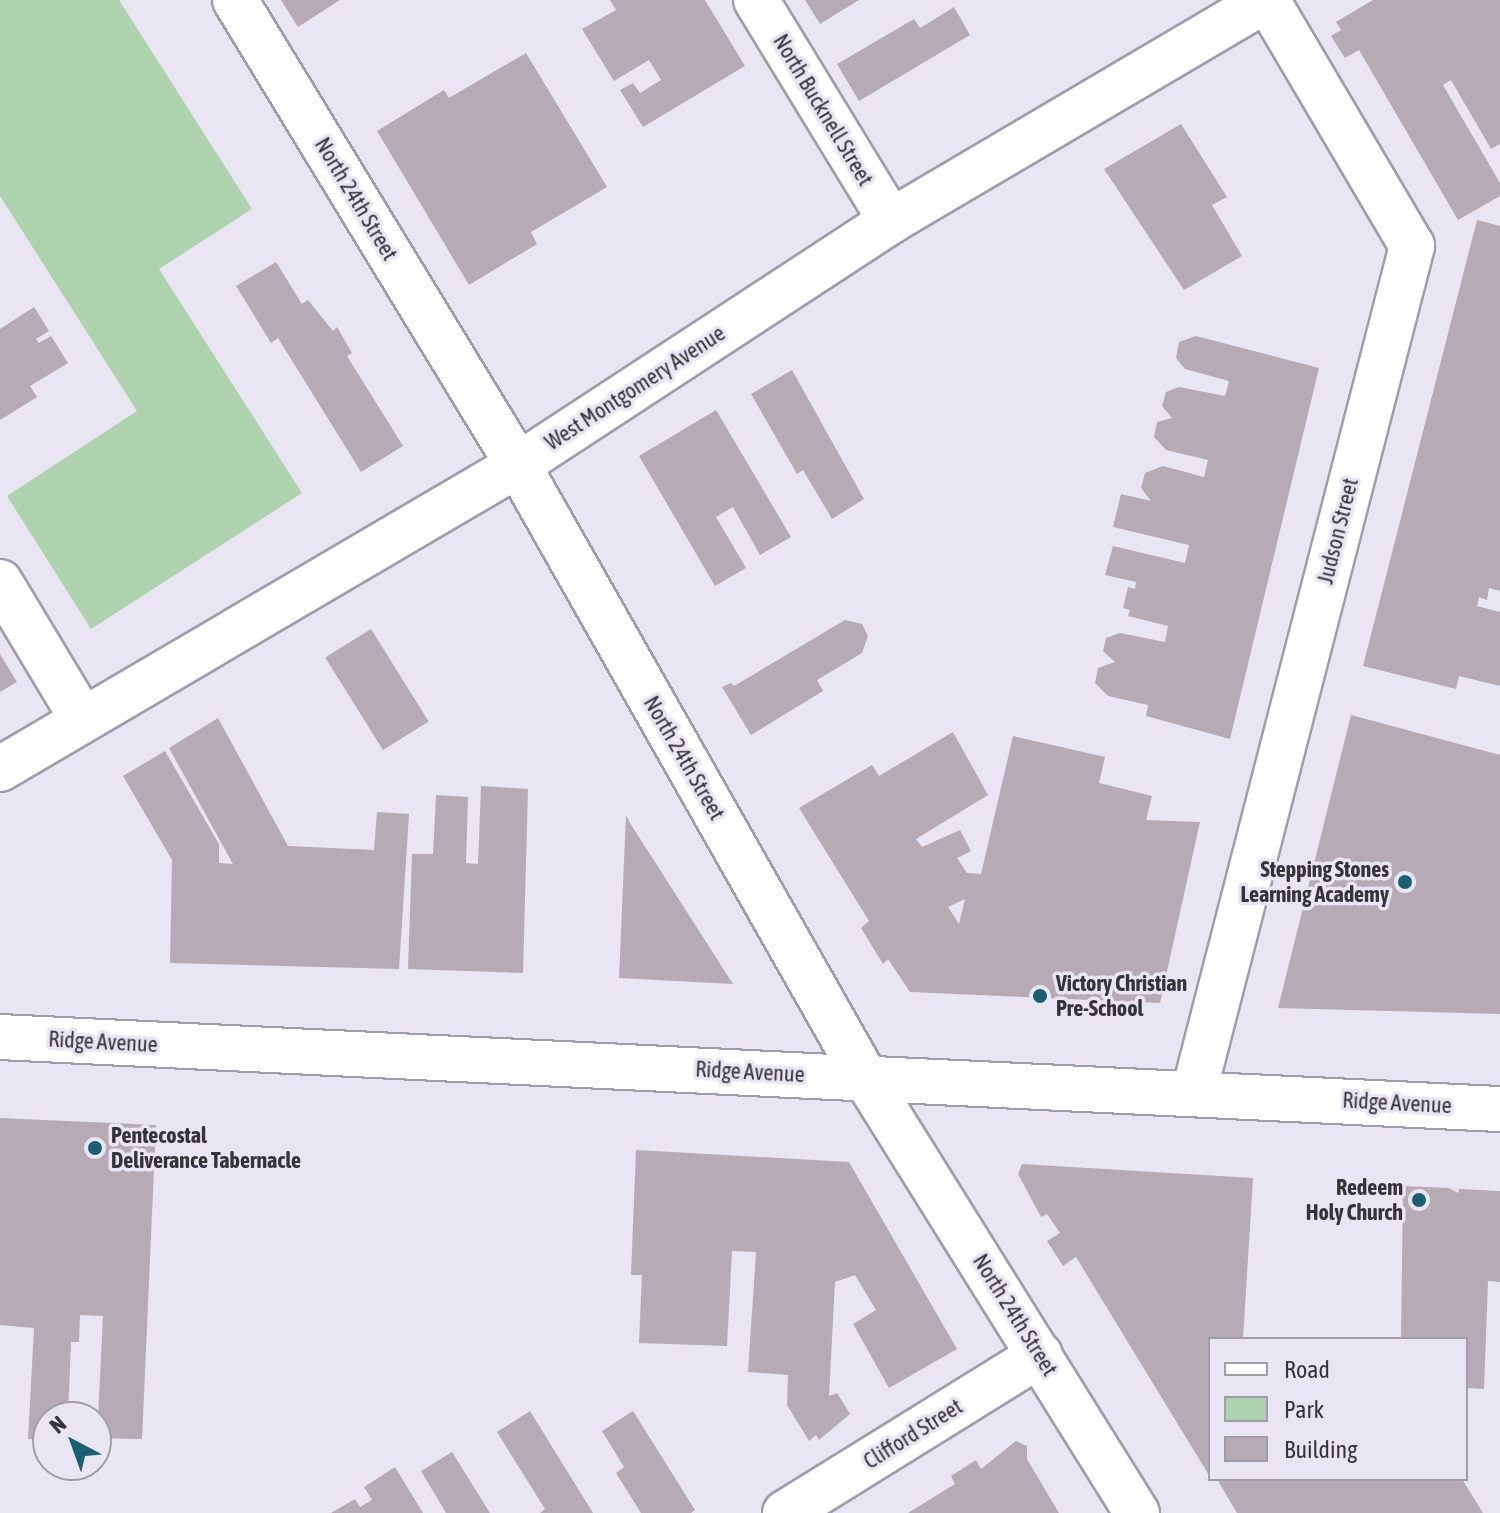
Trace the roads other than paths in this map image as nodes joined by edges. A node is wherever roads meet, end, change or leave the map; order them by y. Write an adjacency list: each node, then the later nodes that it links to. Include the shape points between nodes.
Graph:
1 (235, 0): 5 (street, North 24th Street)
2 (756, 0): 4 (street, North Bucknell Street)
3 (1253, 3): 4 (street, West Montgomery Avenue); 11 (street, Judson Street, via 1412,246)
4 (891, 221): 5 (street, West Montgomery Avenue)
5 (518, 465): 7 (street, West Montgomery Avenue); 10 (street, North 24th Street)
6 (0, 582): 7 (street)
7 (81, 717): 8 (street, West Montgomery Avenue)
8 (0, 769)
9 (0, 1037): 10 (street, Ridge Avenue)
10 (865, 1077): 11 (street, Ridge Avenue); 13 (street, North 24th Street)
11 (1194, 1092): 12 (street, Ridge Avenue)
12 (1500, 1109)
13 (1040, 1355): 14 (street, Clifford Street); 15 (street, North 24th Street)
14 (785, 1513)
15 (1137, 1513)

